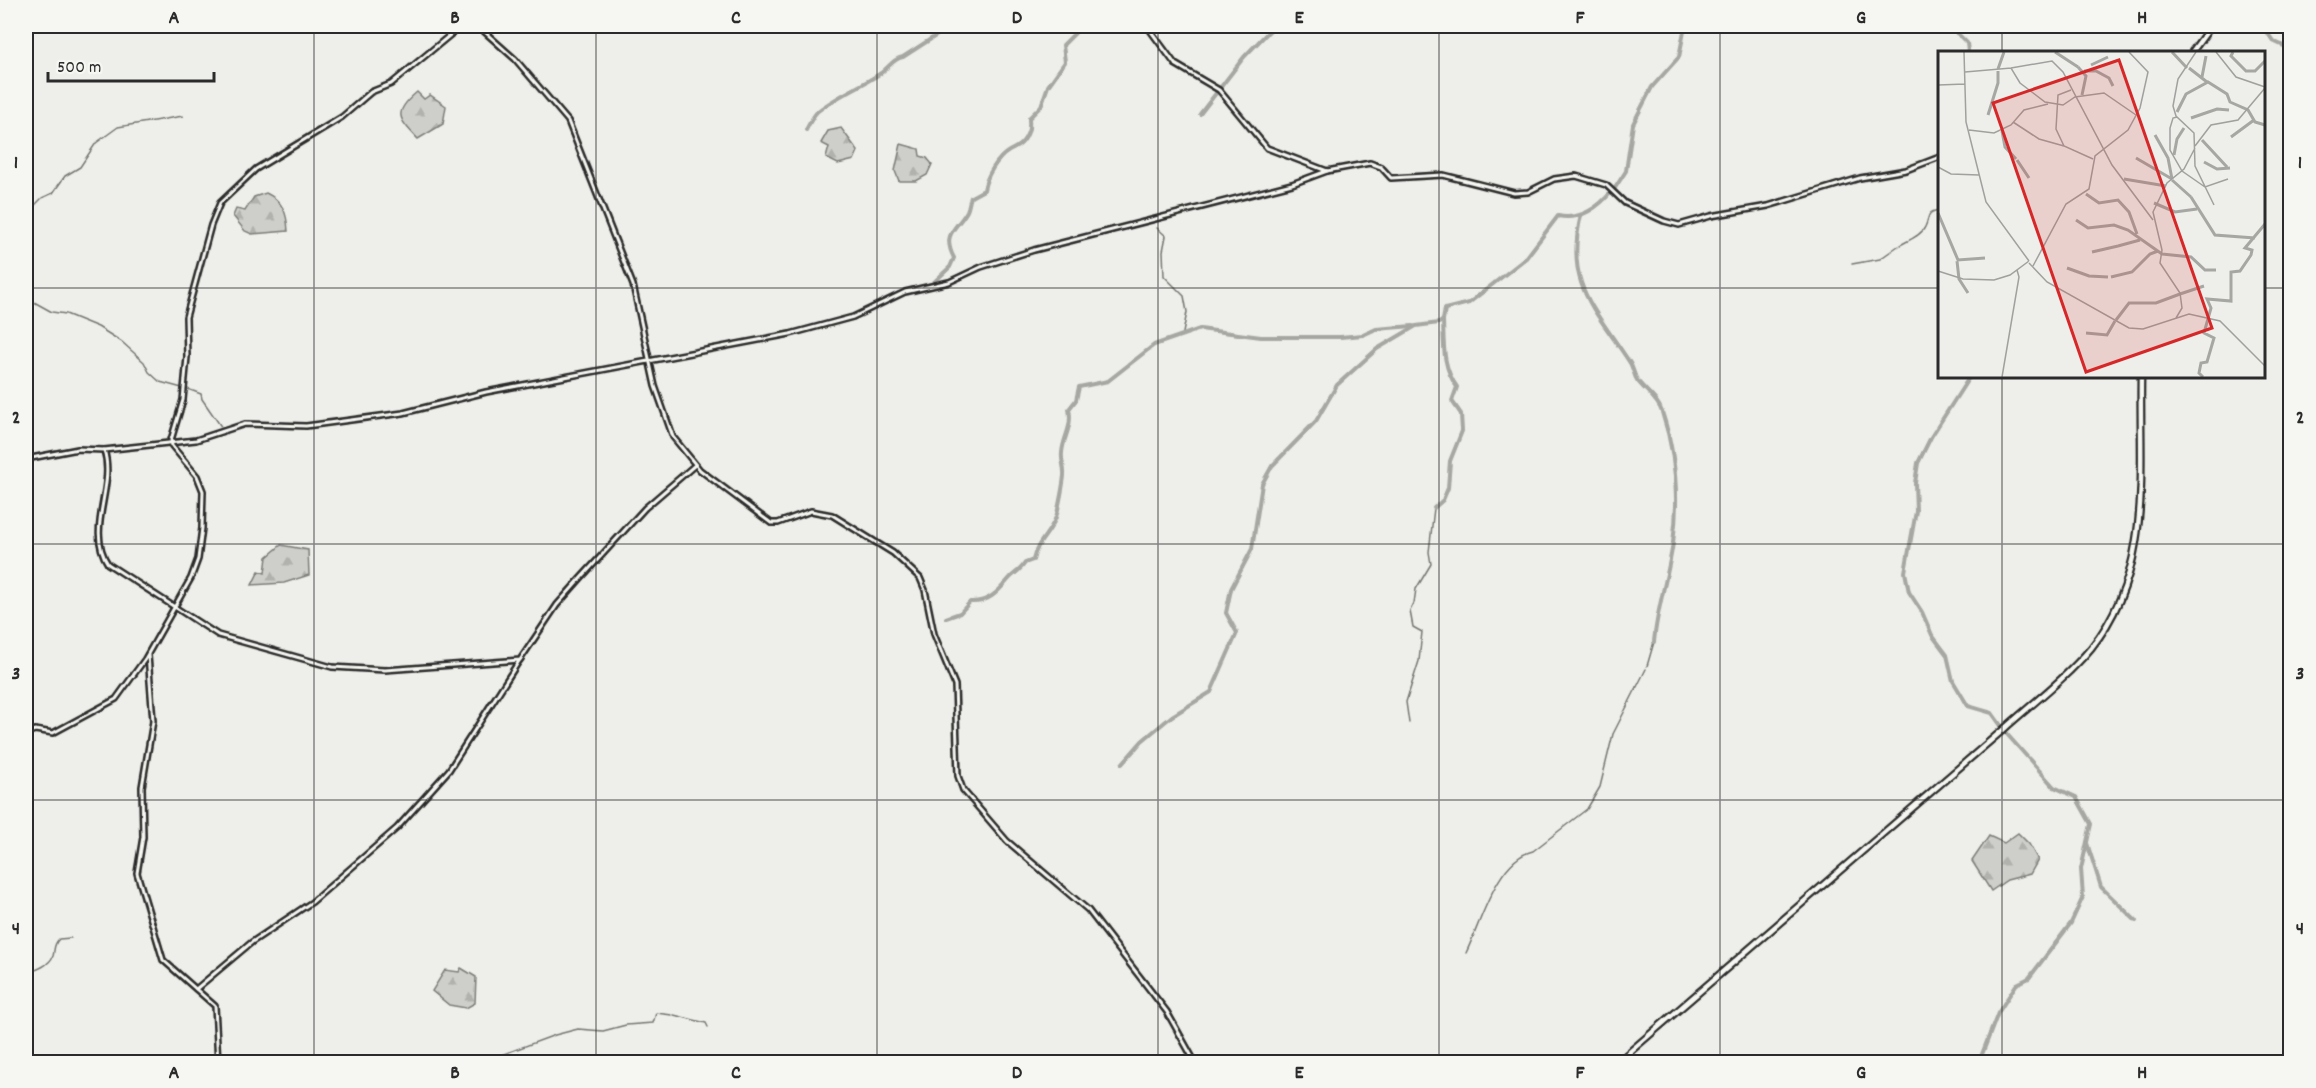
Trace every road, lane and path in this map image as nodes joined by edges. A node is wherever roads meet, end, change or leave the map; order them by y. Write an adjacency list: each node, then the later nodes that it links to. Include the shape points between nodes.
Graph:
1 (461, 26): 10 (street, via 389,85 371,92 342,117 256,169 220,203 186,317 183,400)
2 (478, 26): 8 (street, via 515,59 568,120 633,285)
3 (1147, 26): 7 (street, via 1175,63 1219,90 1267,148)
4 (2210, 26): 5 (highway)
5 (2193, 51)
6 (1938, 158): 7 (street, via 1768,207 1679,225 1625,203 1606,184 1576,176 1514,193 1443,175 1391,178 1370,163)
7 (1327, 171): 8 (street, via 1292,184 1034,249 956,279 904,292 835,323)
8 (648, 360): 10 (street, via 403,412 306,426 245,424 207,438); 13 (street, via 669,430)
9 (2141, 378): 21 (highway, via 2134,558 2122,600 2095,643 2004,729)
10 (170, 443): 11 (street); 14 (street, via 197,476 204,495 198,559)
11 (104, 450): 12 (street, via 78,449); 14 (street, via 108,471 99,526 106,561)
12 (26, 459)
13 (695, 465): 16 (street, via 645,508 580,579 557,605); 20 (street, via 771,523 811,511 832,515 892,553 918,575 934,634 955,685 958,776 963,790 1001,836 1088,910 1167,1012)
14 (173, 606): 15 (street); 16 (street, via 228,639 345,669 385,670)
15 (148, 655): 17 (street, via 131,682 108,705 53,733); 18 (street, via 153,721 142,787 143,837 137,873 163,960)
16 (520, 660): 18 (street, via 449,770 404,821 312,902 252,942)
17 (26, 733)
18 (196, 989): 19 (street, via 216,1009)
19 (218, 1062)
20 (1196, 1062)
21 (1618, 1062)

